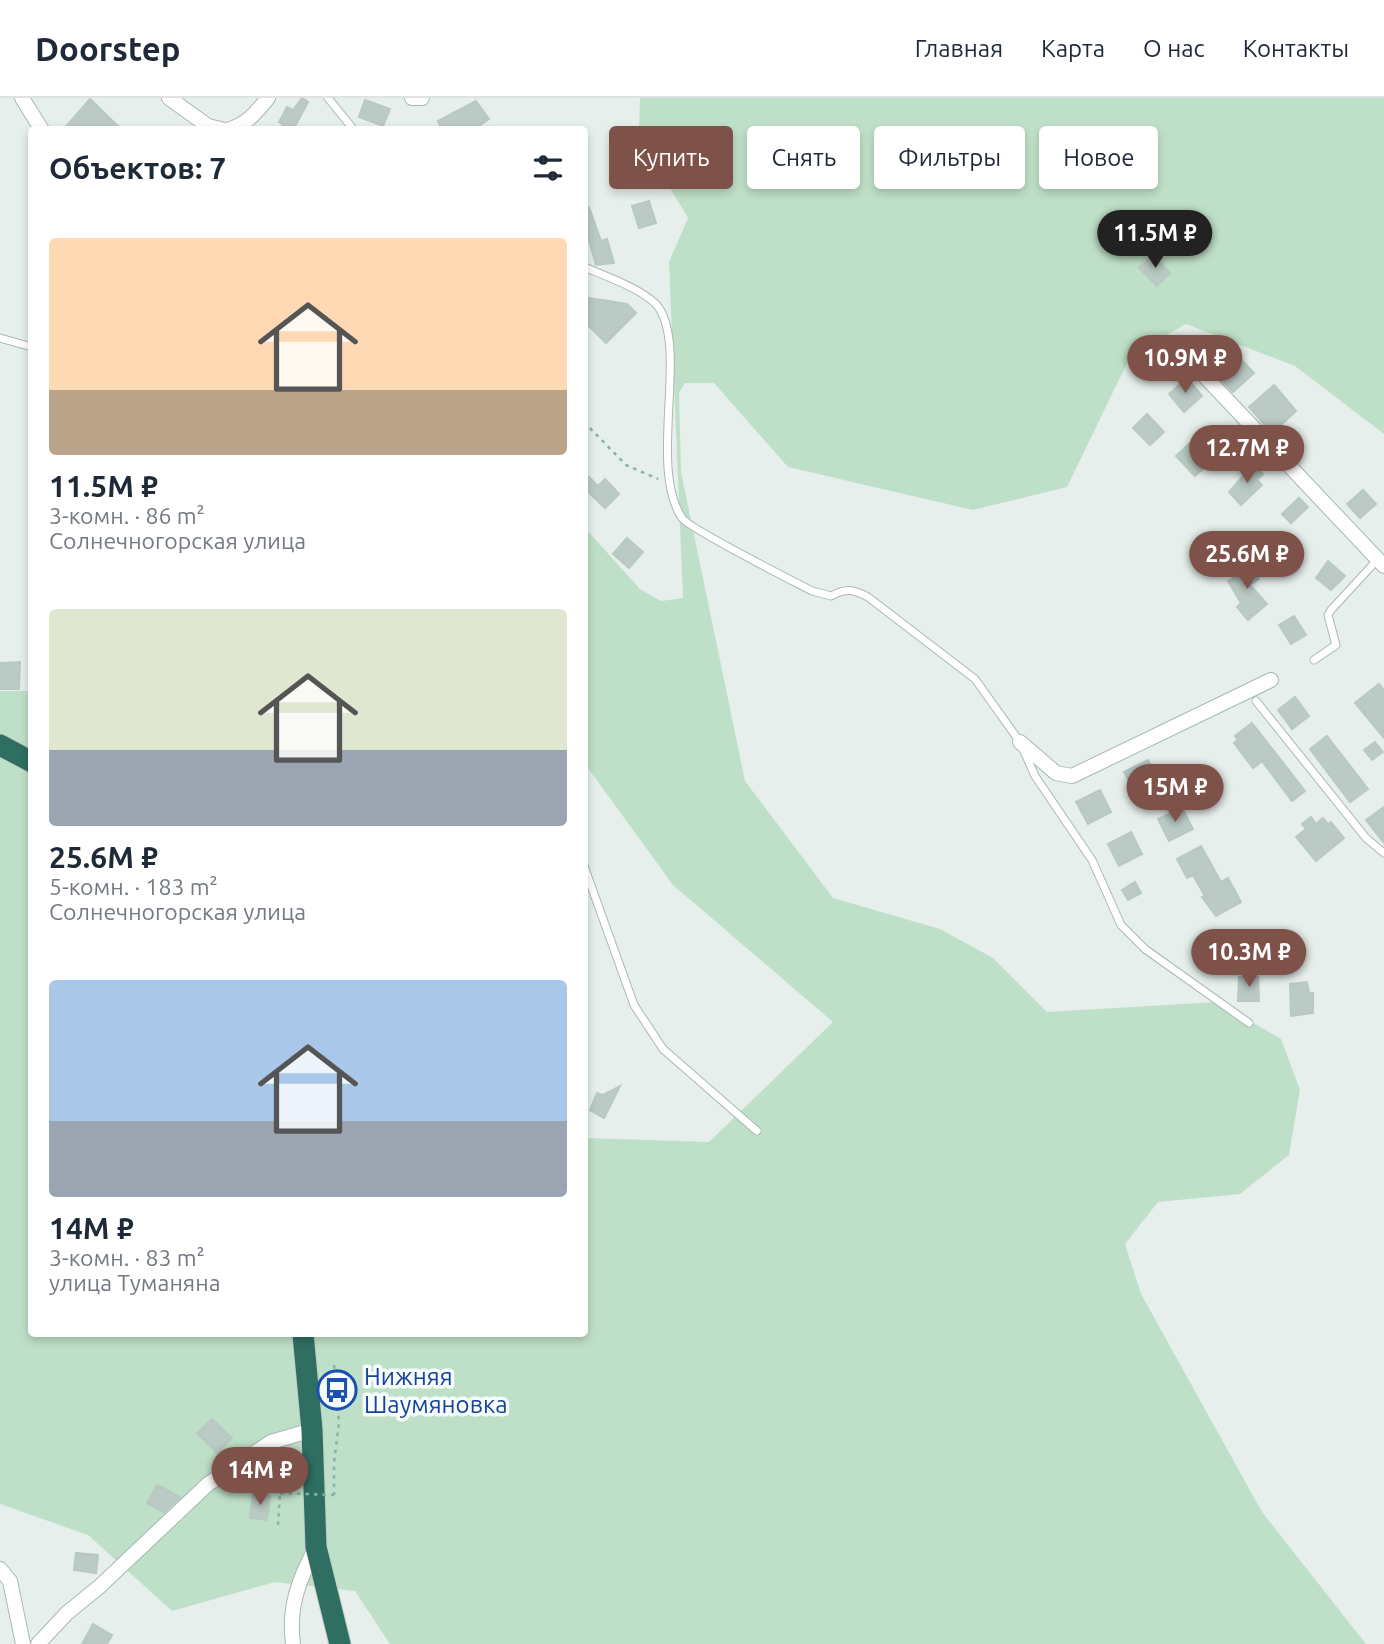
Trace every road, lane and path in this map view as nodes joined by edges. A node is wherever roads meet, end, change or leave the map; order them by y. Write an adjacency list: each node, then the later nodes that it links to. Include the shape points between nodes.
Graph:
1 (22, 98): 9 (street)
2 (169, 98): 10 (street)
3 (257, 98): 8 (lane)
4 (268, 98): 8 (street)
5 (328, 98): 12 (lane)
6 (412, 98): 7 (street)
7 (422, 98)
8 (254, 116): 11 (street)
9 (40, 126)
10 (208, 126)
11 (240, 126)
12 (351, 126)
13 (588, 269): 18 (lane, via 629,286 658,307 668,334)
14 (0, 338): 15 (lane)
15 (28, 346)
16 (1177, 348): 19 (street)
17 (588, 426): 18 (path, via 626,465)
18 (671, 484): 23 (lane, via 682,520 812,591 831,596 843,589 854,590 868,597 975,679)
19 (1381, 563): 20 (lane, via 1331,610 1328,615 1336,645)
20 (1314, 660)
21 (1271, 680): 23 (street, via 1072,776 1056,773)
22 (1256, 701): 26 (lane, via 1366,838)
23 (1020, 742): 28 (lane, via 1035,776 1092,860 1121,925 1145,949)
24 (0, 745): 25 (highway)
25 (28, 760)
26 (1384, 853)
27 (588, 878): 29 (lane, via 634,1005 663,1049)
28 (1249, 1023)
29 (757, 1131)
30 (303, 1337): 32 (highway)
31 (334, 1365): 33 (path, bridge, via 339,1422 334,1495 280,1493)
32 (313, 1430): 34 (highway); 37 (street, via 271,1442 208,1484)
33 (278, 1524)
34 (316, 1546): 38 (street, via 291,1607); 39 (highway)
35 (0, 1569): 36 (street, via 10,1581)
36 (23, 1644)
37 (37, 1644)
38 (293, 1644)
39 (340, 1644)

